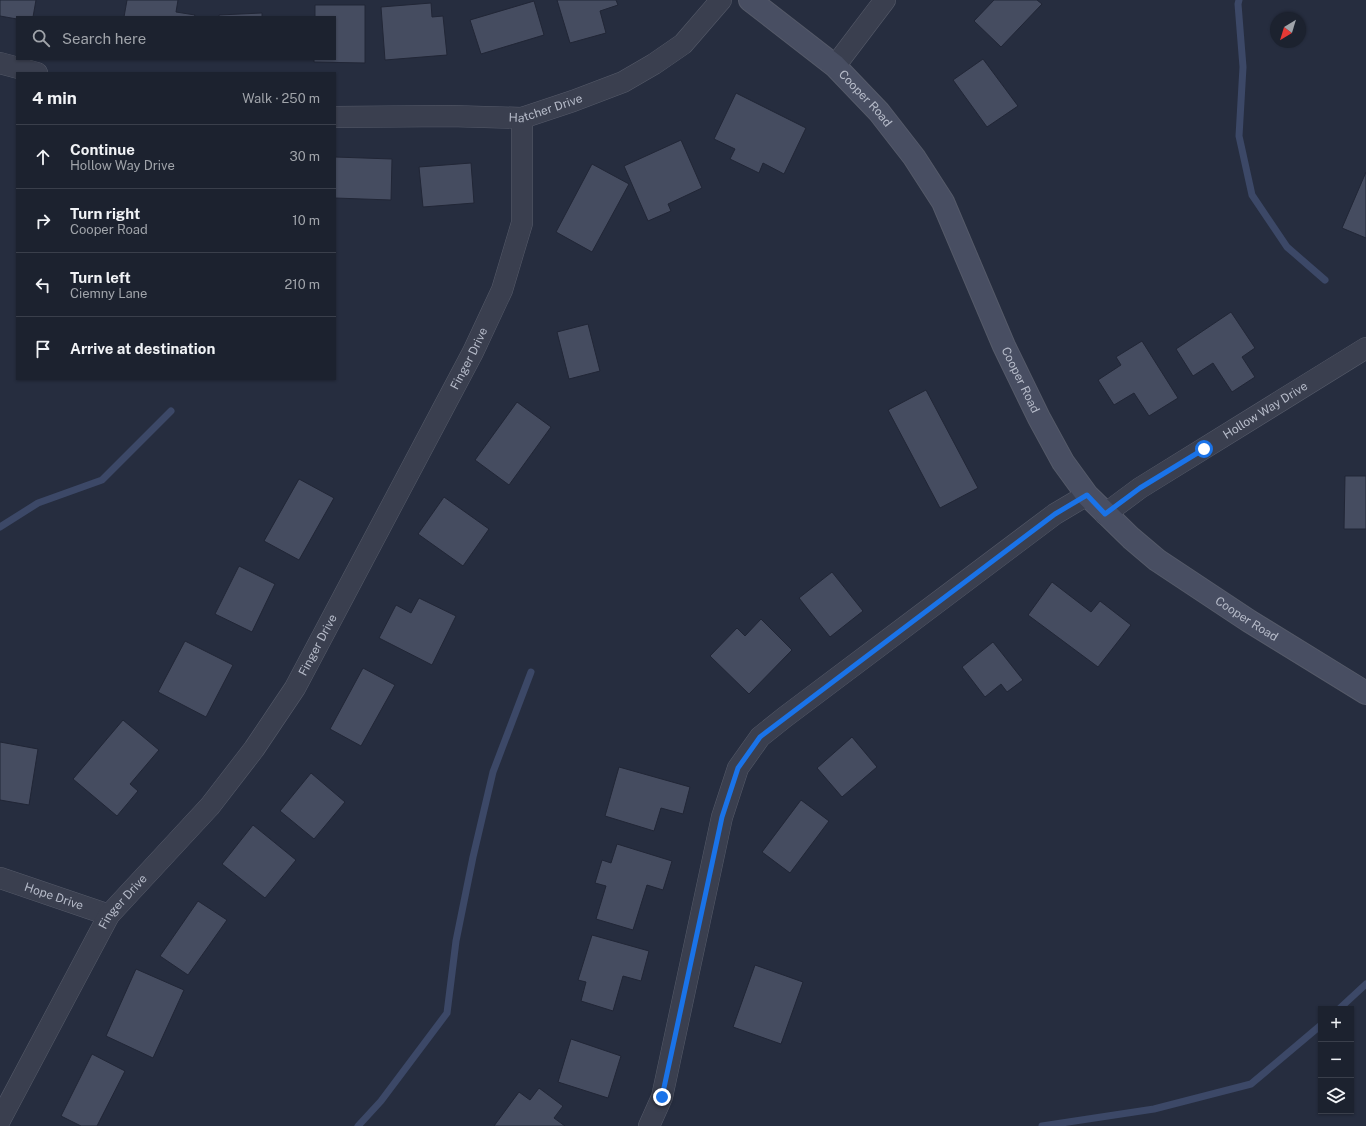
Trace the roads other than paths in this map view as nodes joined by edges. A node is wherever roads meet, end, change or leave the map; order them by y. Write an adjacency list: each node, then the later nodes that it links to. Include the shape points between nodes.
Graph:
1 (720, 0): 8 (street, Hatcher Drive, via 683,44 654,64 623,82)
2 (750, 0): 5 (street, Cooper Road)
3 (885, 0): 5 (street)
4 (0, 63): 6 (street)
5 (835, 66): 10 (street, Cooper Road, via 879,112 914,157 943,202 1004,346 1039,418 1063,462)
6 (33, 72)
7 (336, 117): 8 (street, Hatcher Drive)
8 (522, 118): 14 (street, Finger Drive, via 522,224 502,290 473,352 295,688 254,749 210,806)
9 (1366, 348): 11 (street, Hollow Way Drive, via 1140,488)
10 (1087, 495): 11 (street, Cooper Road); 16 (street, via 1055,514 785,717 760,737 738,768 722,817 662,1097)
11 (1105, 514): 12 (street, Cooper Road, via 1157,560 1249,621)
12 (1366, 693)
13 (0, 878): 14 (street, Hope Drive)
14 (109, 915): 15 (street, Finger Drive)
15 (0, 1120)
16 (649, 1126)

